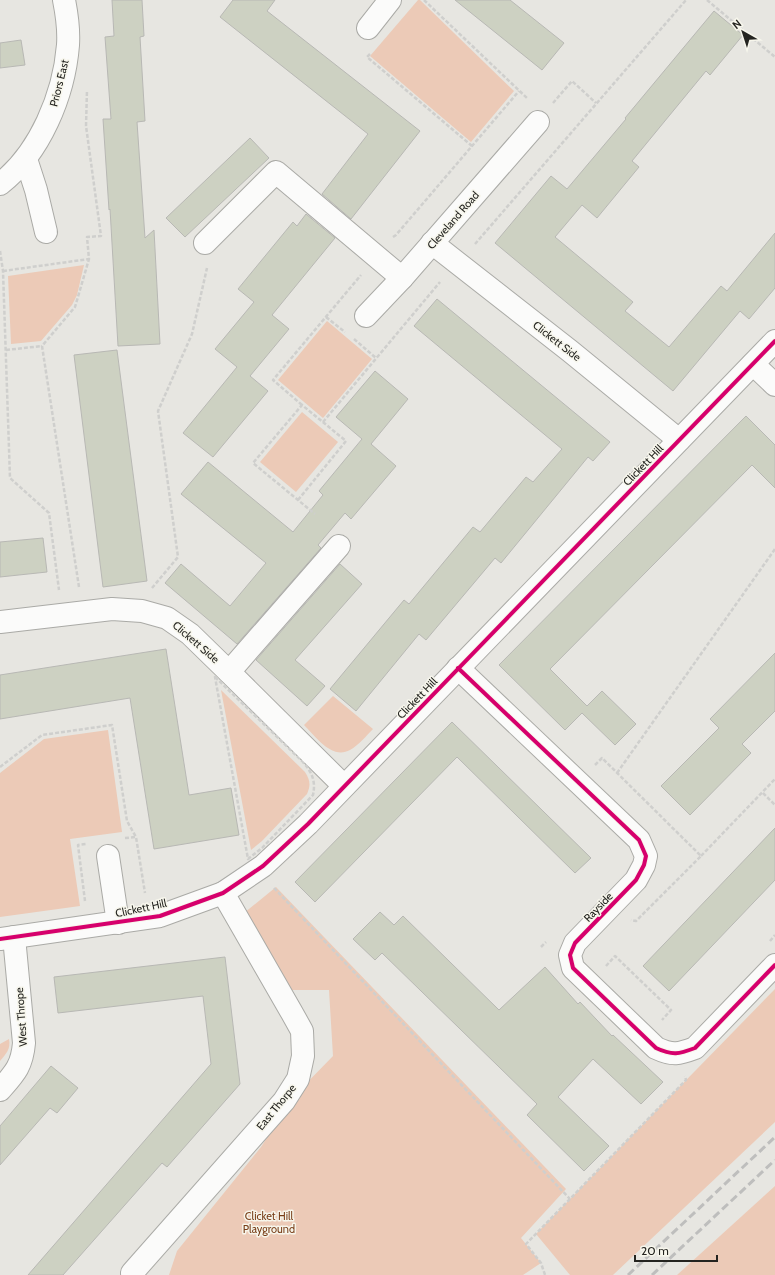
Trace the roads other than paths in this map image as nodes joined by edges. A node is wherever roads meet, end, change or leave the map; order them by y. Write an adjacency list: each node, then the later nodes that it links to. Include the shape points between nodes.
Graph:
1 (64, 0): 5 (street, Priors East, via 68,19 68,45 58,92 50,117)
2 (390, 0): 3 (street)
3 (368, 28)
4 (539, 111): 9 (street, Cleveland Road)
5 (26, 159): 6 (street, Priors East); 7 (street)
6 (0, 184)
7 (46, 232)
8 (205, 243): 10 (street, via 276,172)
9 (432, 243): 10 (street, Cleveland Road); 15 (street, Clickett Side)
10 (402, 278): 11 (street, Cleveland Road)
11 (366, 316)
12 (775, 341): 13 (street, Clickett Hill)
13 (753, 364): 14 (street); 15 (street, Clickett Hill)
14 (775, 385)
15 (679, 440): 18 (street, Clickett Hill)
16 (339, 546): 19 (street)
17 (0, 622): 19 (street, Clickett Side, via 112,609 142,611 167,618 190,634)
18 (458, 668): 20 (street, Clickett Hill); 25 (street, Rayside, via 640,840 646,856 636,880 575,943 570,955 573,968 656,1048 668,1054 679,1054 695,1048)
19 (230, 672): 20 (street, Clickett Side)
20 (344, 786): 22 (street, Clickett Hill, via 308,824 262,866)
21 (100, 849): 23 (street)
22 (223, 893): 23 (street, Clickett Hill, via 160,916); 27 (street, East Thorpe, via 302,1032 303,1056 298,1079 284,1101)
23 (118, 923): 24 (street, Clickett Hill)
24 (7, 938): 26 (street, West Thrope, via 24,1043 23,1056 16,1072)
25 (770, 956)
26 (0, 1090)
27 (132, 1272)

